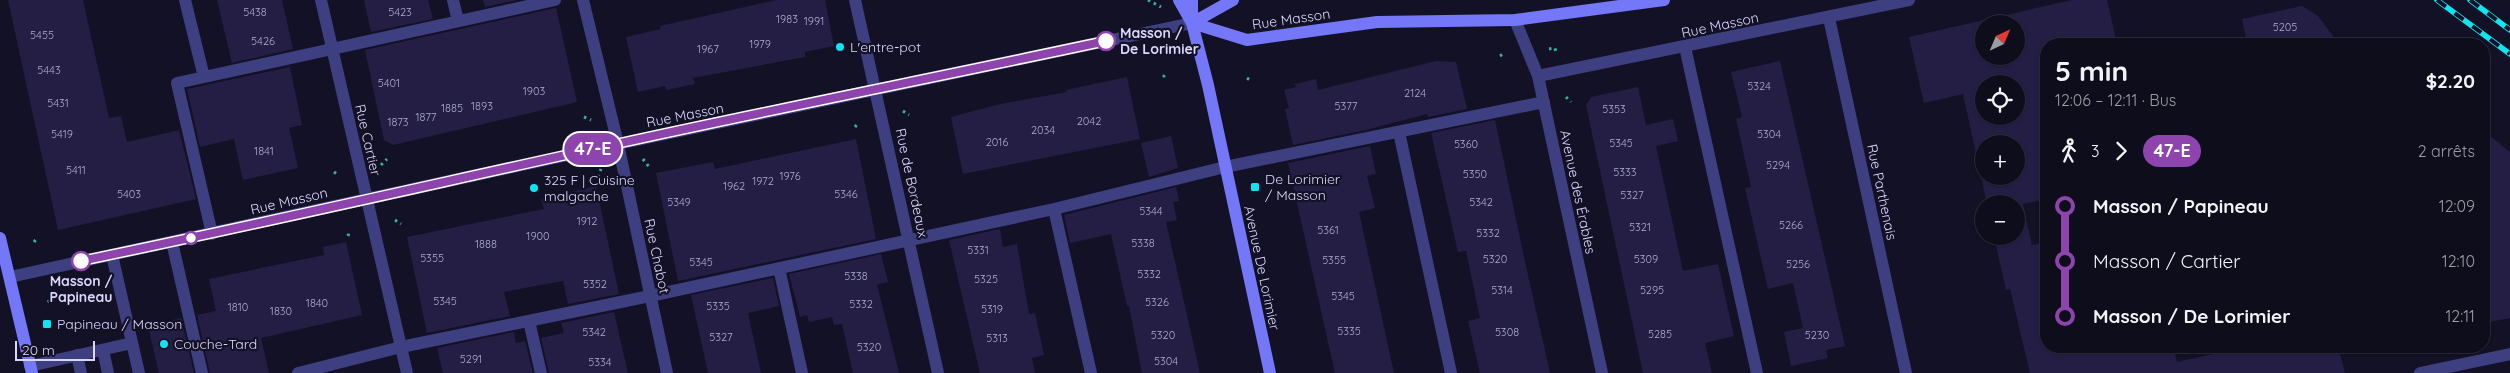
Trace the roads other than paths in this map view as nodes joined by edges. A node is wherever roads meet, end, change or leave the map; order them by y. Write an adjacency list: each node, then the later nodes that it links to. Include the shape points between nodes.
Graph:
1 (185, 0): 18 (street)
2 (321, 0): 17 (street, Rue Cartier)
3 (453, 0): 14 (street)
4 (554, 0): 14 (street)
5 (583, 0): 23 (street, Rue Chabot)
6 (855, 0): 20 (street, Rue de Bordeaux)
7 (1180, 0): 15 (main road, Avenue De Lorimier)
8 (1192, 0): 15 (main road, Avenue De Lorimier)
9 (1233, 0): 15 (main road, Rue Masson)
10 (1664, 0): 13 (main road, Rue Masson)
11 (1908, 0): 12 (street, Rue Masson)
12 (1829, 18): 16 (street, Rue Masson); 57 (street, Rue Parthenais)
13 (1516, 20): 15 (main road, Rue Masson, via 1377,22 1247,40); 19 (street, Avenue des Érables)
14 (458, 21): 17 (street)
15 (1192, 24): 20 (street, Rue Masson); 24 (main road, Avenue De Lorimier)
16 (1685, 47): 19 (street, Rue Masson); 56 (street)
17 (332, 49): 18 (street); 25 (street, Rue Cartier)
18 (204, 76): 27 (street, via 177,83)
19 (1538, 76): 21 (street, Avenue des Érables)
20 (876, 91): 23 (street, Rue Masson); 29 (street, Rue de Bordeaux)
21 (1544, 102): 22 (street); 55 (street, Avenue des Érables)
22 (1399, 132): 24 (street); 54 (street)
23 (618, 144): 25 (street, Rue Masson); 34 (street, Rue Chabot)
24 (1224, 168): 26 (street); 53 (main road, Avenue De Lorimier)
25 (366, 198): 27 (street, Rue Masson); 37 (street, Rue Cartier)
26 (1054, 208): 29 (street); 52 (street)
27 (212, 234): 30 (street, Rue Masson)
28 (0, 238): 33 (main road)
29 (909, 239): 32 (street); 51 (street, Rue de Bordeaux)
30 (172, 242): 31 (street, Rue Masson); 45 (street)
31 (112, 255): 33 (street, Rue Masson); 36 (street)
32 (779, 268): 34 (street); 50 (street)
33 (10, 277): 41 (main road)
34 (650, 296): 35 (street); 49 (street, Rue Chabot)
35 (529, 321): 37 (street); 48 (street)
36 (132, 343): 38 (street); 44 (street)
37 (401, 347): 46 (street); 47 (street, Rue Cartier)
38 (103, 350): 40 (street); 43 (street)
39 (2510, 354): 58 (street)
40 (77, 355): 41 (street); 42 (street)
41 (31, 369)
42 (81, 373)
43 (108, 373)
44 (139, 373)
45 (202, 373)
46 (298, 373)
47 (407, 373)
48 (541, 373)
49 (668, 373)
50 (802, 373)
51 (938, 373)
52 (1091, 373)
53 (1270, 373)
54 (1451, 373)
55 (1602, 373)
56 (1757, 373)
57 (1906, 373)
58 (2420, 373)

